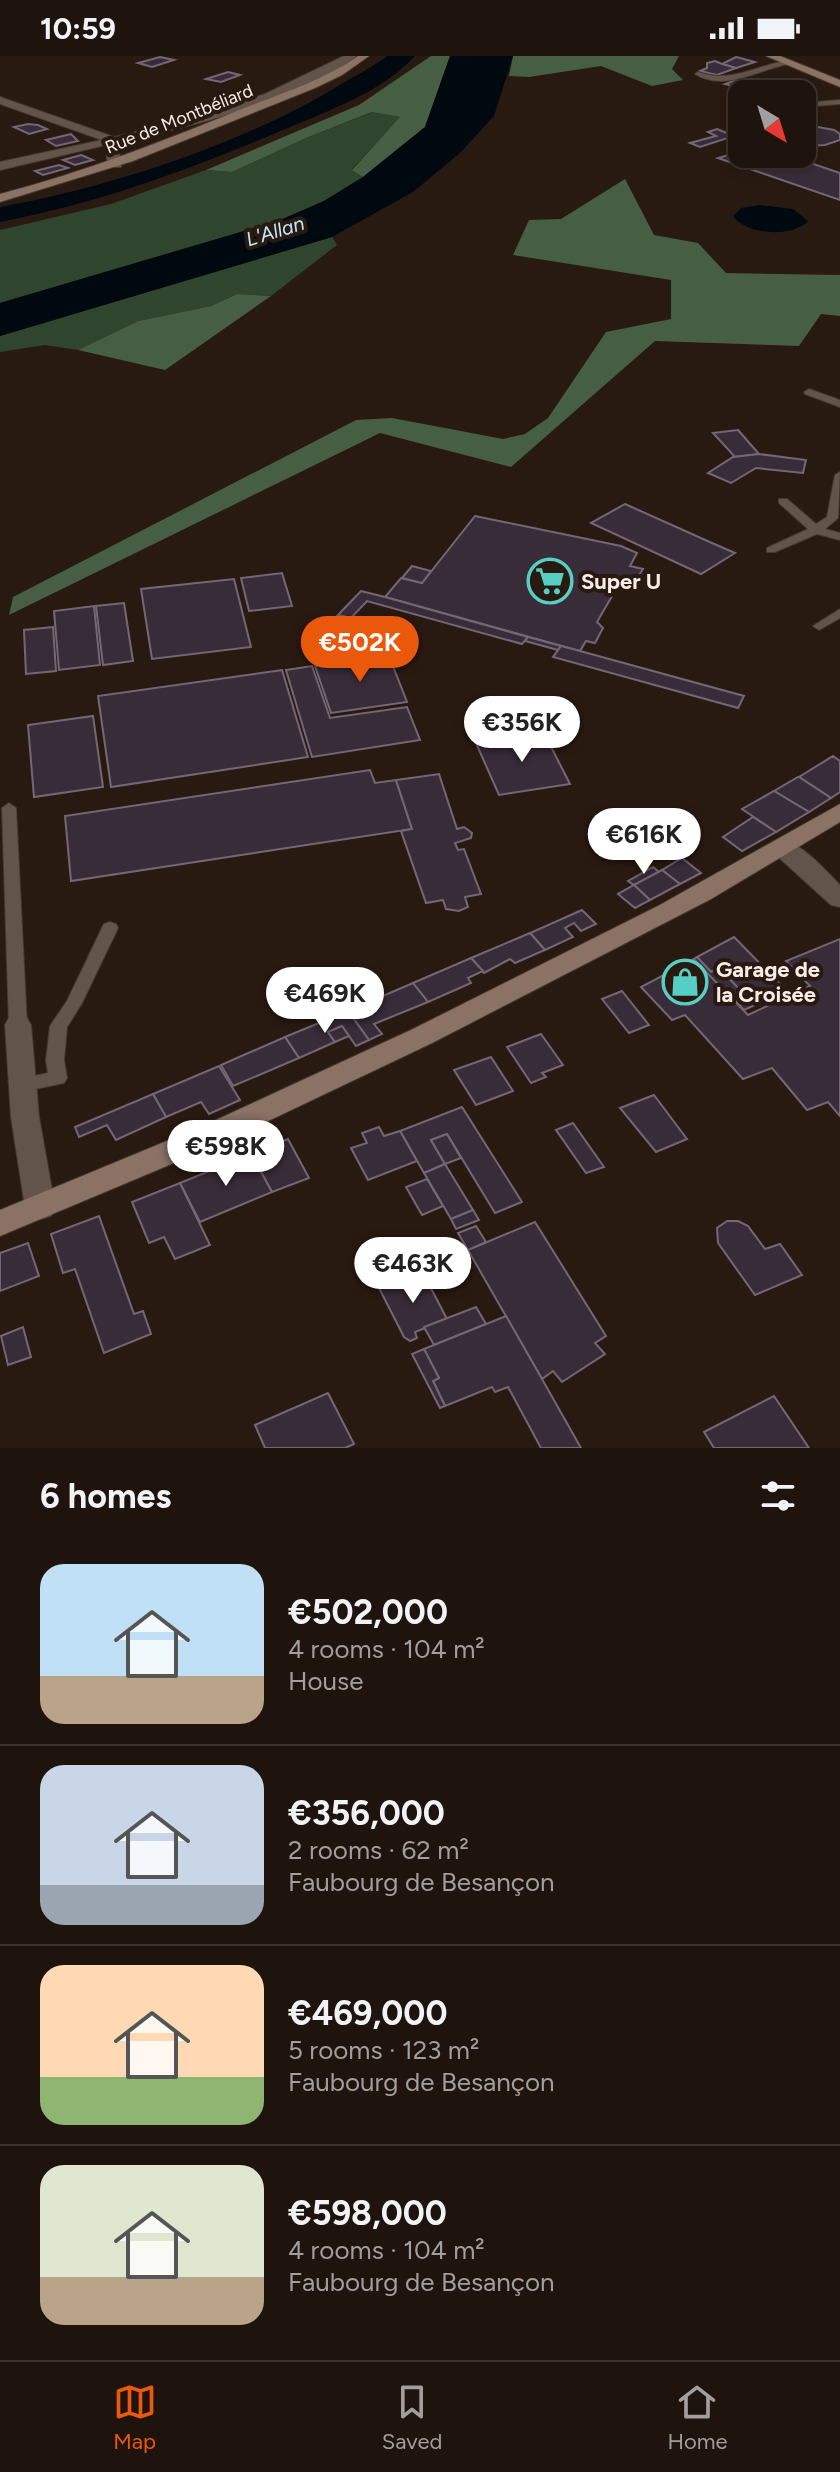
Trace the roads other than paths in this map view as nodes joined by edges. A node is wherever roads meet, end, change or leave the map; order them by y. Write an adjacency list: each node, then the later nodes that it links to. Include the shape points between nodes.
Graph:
1 (351, 56): 12 (street, via 253,100 175,127)
2 (364, 56): 13 (main road, Rue de Montbéliard, via 326,78)
3 (771, 56): 4 (main road)
4 (786, 63): 5 (main road); 6 (lane, via 720,81)
5 (803, 70): 7 (main road); 8 (main road)
6 (698, 74)
7 (840, 84)
8 (840, 90)
9 (0, 100): 12 (street)
10 (838, 103): 11 (lane)
11 (816, 104)
12 (112, 141): 13 (street); 14 (street)
13 (117, 164): 15 (main road, Rue de Montbéliard)
14 (0, 166)
15 (0, 198)
16 (809, 392): 17 (lane)
17 (840, 404)
18 (840, 475): 20 (lane, via 832,518)
19 (783, 501): 20 (lane)
20 (816, 530): 21 (lane); 22 (lane)
21 (840, 537)
22 (771, 550)
23 (840, 613): 24 (lane)
24 (819, 626)
25 (9, 808): 30 (lane)
26 (840, 811): 27 (main road)
27 (783, 848): 28 (street); 32 (main road, via 461,1018 248,1120)
28 (840, 899)
29 (110, 928): 31 (lane, via 59,1026 58,1078)
30 (18, 1025): 31 (street)
31 (21, 1085): 32 (street)
32 (40, 1207): 33 (main road)
33 (0, 1223)

